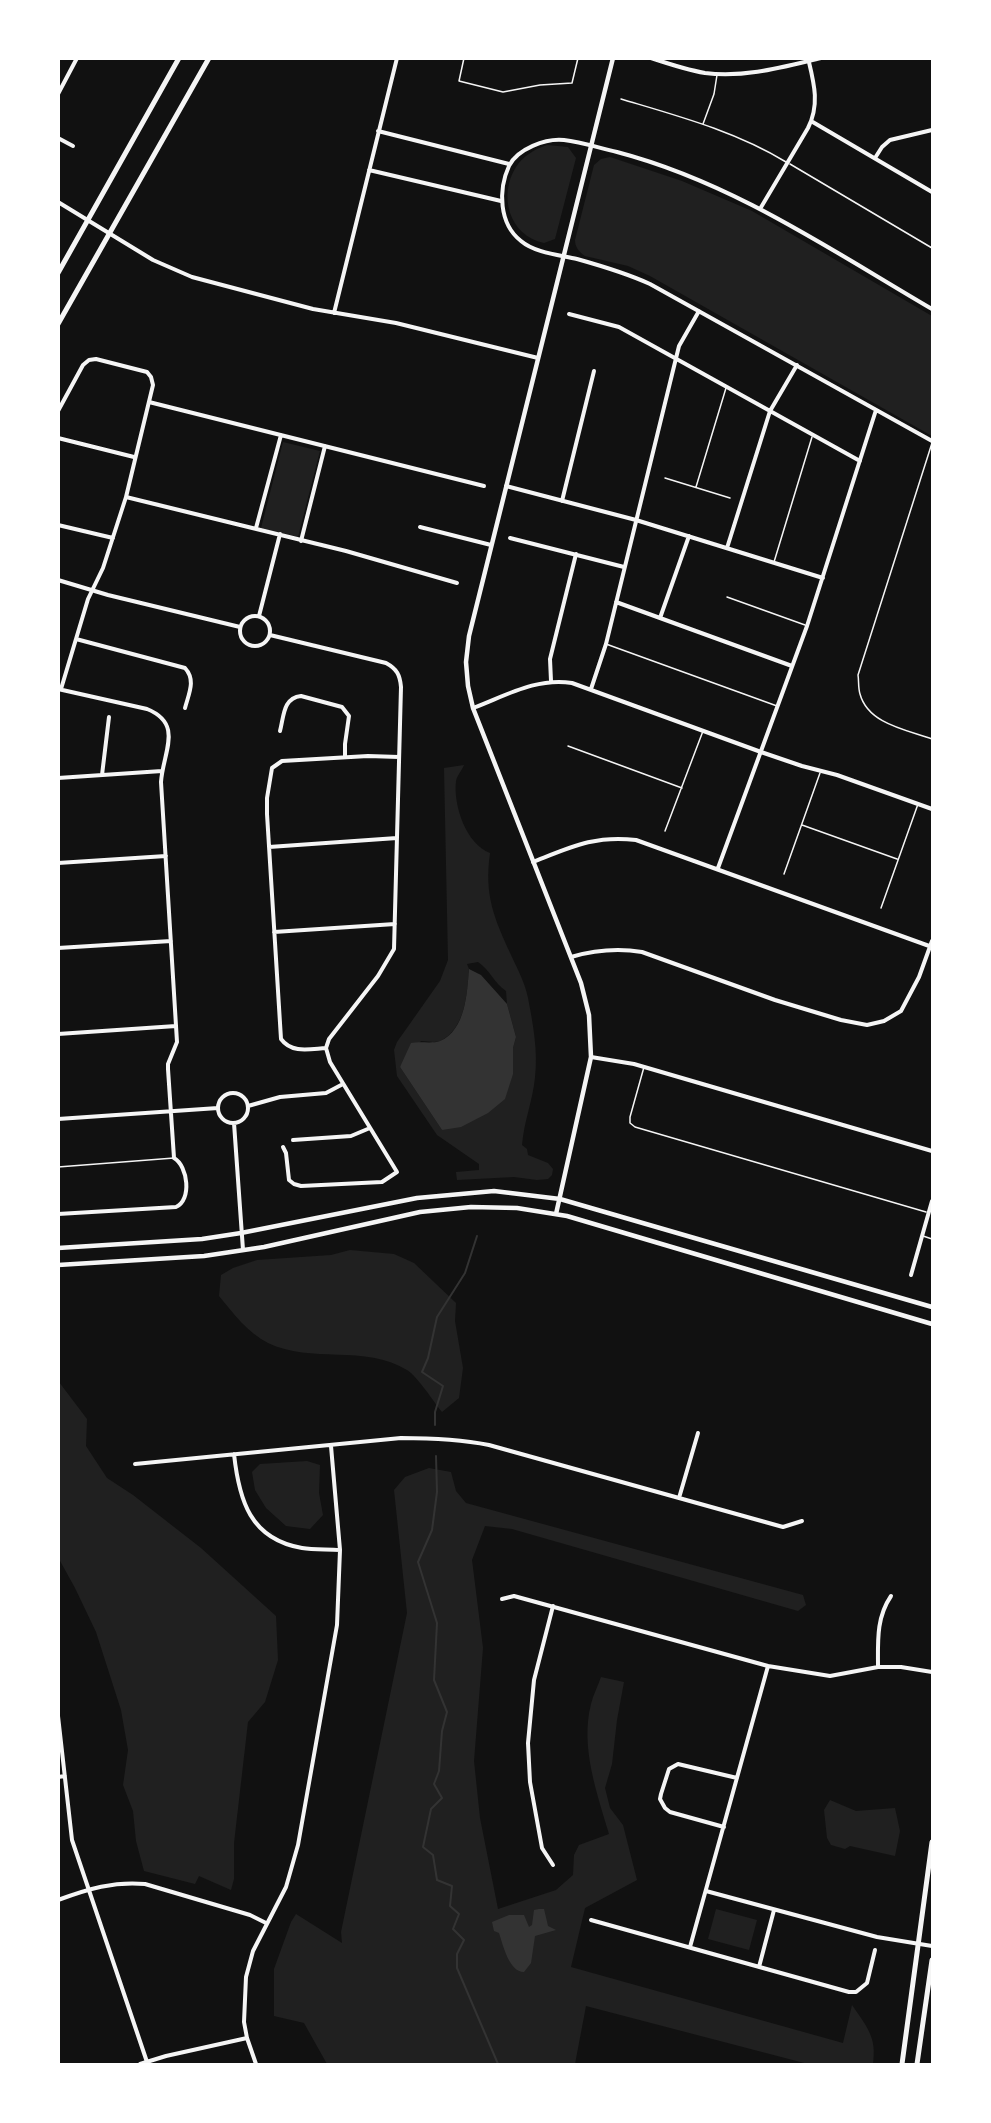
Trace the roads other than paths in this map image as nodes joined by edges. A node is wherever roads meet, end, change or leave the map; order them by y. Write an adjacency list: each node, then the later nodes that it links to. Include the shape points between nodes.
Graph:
1 (77, 58): 12 (street)
2 (179, 58): 29 (main road)
3 (209, 58): 30 (main road)
4 (397, 58): 17 (street)
5 (464, 58): 6 (lane, via 459,81 503,92 572,83)
6 (578, 58)
7 (612, 58): 19 (street)
8 (651, 58): 11 (street)
9 (820, 58): 10 (street)
10 (808, 60): 11 (street, via 756,72); 14 (street, via 816,103)
11 (717, 74): 15 (lane)
12 (58, 94)
13 (621, 99): 15 (lane)
14 (811, 121): 21 (street); 22 (street)
15 (703, 124): 22 (lane)
16 (933, 130): 21 (street, via 890,140)
17 (378, 131): 23 (street); 24 (street)
18 (58, 138): 20 (street)
19 (590, 145): 23 (street, via 562,140 542,142); 28 (street, via 699,179); 32 (street)
20 (73, 146)
21 (875, 158): 25 (street)
22 (787, 163): 28 (street); 31 (lane)
23 (509, 164): 26 (street)
24 (369, 170): 26 (street); 36 (street)
25 (933, 192)
26 (501, 201): 32 (street, via 507,221 521,242)
27 (58, 202): 29 (street)
28 (760, 209): 34 (street)
29 (88, 220): 30 (street); 33 (main road)
30 (111, 234): 36 (street, via 192,278); 38 (main road)
31 (933, 248)
32 (563, 256): 35 (street, via 624,272); 39 (street)
33 (58, 273)
34 (933, 309)
35 (699, 310): 40 (street); 41 (street)
36 (334, 313): 39 (street, via 396,323)
37 (569, 314): 40 (street, via 619,327)
38 (58, 324)
39 (538, 358): 57 (street)
40 (676, 358): 43 (street); 62 (street)
41 (797, 365): 45 (street); 47 (street)
42 (594, 371): 61 (street)
43 (726, 387): 47 (street); 58 (lane)
44 (149, 402): 46 (street, via 153,385 147,372 96,359 83,365); 48 (street); 53 (street)
45 (876, 410): 51 (street); 54 (street)
46 (58, 411)
47 (770, 411): 49 (street); 72 (street)
48 (281, 435): 52 (street); 65 (street)
49 (813, 435): 54 (street); 74 (lane)
50 (58, 438): 53 (street)
51 (933, 442): 99 (lane, via 858,675 860,696 870,712 881,721)
52 (325, 446): 56 (street); 70 (street)
53 (134, 457): 59 (street)
54 (860, 461): 76 (street)
55 (665, 478): 58 (lane)
56 (483, 486)
57 (505, 486): 61 (street); 71 (street)
58 (696, 487): 60 (lane)
59 (126, 497): 65 (street); 69 (street)
60 (730, 498)
61 (562, 501): 62 (street)
62 (636, 520): 67 (street); 75 (street)
63 (58, 525): 69 (street)
64 (420, 527): 71 (street)
65 (256, 528): 66 (street)
66 (280, 534): 70 (street); 82 (street)
67 (689, 536): 72 (street); 83 (street)
68 (510, 537): 73 (street)
69 (112, 538): 79 (street)
70 (302, 541): 78 (street)
71 (491, 545): 95 (street, via 467,653)
72 (727, 549): 74 (street)
73 (576, 554): 75 (street); 90 (street, via 550,659)
74 (773, 562): 76 (street)
75 (624, 567): 81 (street)
76 (823, 578): 84 (street)
77 (58, 580): 79 (street)
78 (457, 583)
79 (93, 590): 85 (street); 87 (street)
80 (727, 597): 84 (lane)
81 (616, 602): 83 (street); 88 (street)
82 (259, 616): 85 (street, via 245,619); 86 (street, via 269,626)
83 (660, 618): 89 (street)
84 (807, 626): 89 (street)
85 (240, 627): 86 (street, via 244,643 254,647 264,644)
86 (270, 635): 103 (street, via 394,667 401,687)
87 (76, 639): 91 (street); 94 (street, via 185,668 192,681)
88 (606, 644): 92 (street); 93 (lane)
89 (792, 666): 93 (street)
90 (551, 681): 92 (street); 95 (street)
91 (60, 689): 105 (street, via 159,714 169,731)
92 (591, 689): 98 (street)
93 (777, 706): 101 (street)
94 (185, 708)
95 (473, 708): 117 (street)
96 (110, 717): 106 (street)
97 (280, 731): 102 (street, via 286,705 294,697 342,707 349,716)
98 (703, 731): 101 (street); 108 (lane)
99 (933, 739)
100 (568, 746): 108 (lane)
101 (761, 752): 104 (street); 119 (street)
102 (345, 757): 103 (street); 114 (street, via 282,761 272,768 267,798)
103 (399, 757): 113 (street)
104 (822, 770): 109 (street); 111 (lane)
105 (162, 771): 106 (street); 115 (street)
106 (102, 775): 107 (street)
107 (58, 778)
108 (682, 788): 112 (lane)
109 (918, 803): 110 (street); 116 (lane)
110 (933, 808)
111 (802, 825): 116 (lane); 120 (lane)
112 (665, 831)
113 (397, 838): 114 (street); 122 (street)
114 (269, 847): 123 (street)
115 (166, 856): 118 (street); 124 (street)
116 (897, 859): 121 (lane)
117 (533, 862): 119 (street, via 591,840 621,838 654,845); 127 (street)
118 (58, 863)
119 (718, 868): 125 (street)
120 (784, 874)
121 (881, 908)
122 (395, 924): 123 (street); 130 (street, via 390,959)
123 (274, 932): 130 (street, via 281,1039 297,1050)
124 (171, 941): 126 (street); 128 (street)
125 (932, 945): 127 (street, via 900,1011 884,1022 867,1025 775,999 642,952 605,949)
126 (58, 948)
127 (571, 957): 131 (street, via 589,1015)
128 (176, 1026): 129 (street); 136 (street, via 177,1042 168,1069)
129 (58, 1034)
130 (326, 1048): 133 (street)
131 (591, 1057): 132 (street); 145 (street)
132 (644, 1066): 142 (street); 147 (lane, via 630,1117 635,1127)
133 (344, 1084): 134 (street, via 326,1094 280,1097); 139 (street)
134 (248, 1106): 135 (street, via 243,1096 232,1092 222,1097); 138 (street, via 245,1118)
135 (218, 1108): 136 (street); 138 (street, via 223,1119)
136 (172, 1112): 137 (street); 143 (street)
137 (58, 1119)
138 (234, 1123): 150 (street)
139 (370, 1128): 140 (street, via 351,1136); 141 (street, via 397,1172 382,1182 294,1184 289,1180)
140 (293, 1140)
141 (283, 1147)
142 (933, 1151)
143 (174, 1158): 144 (lane); 148 (street, via 184,1170 182,1205)
144 (58, 1167)
145 (560, 1199): 149 (street); 150 (street, via 494,1191 443,1194); 157 (street)
146 (933, 1201): 147 (street)
147 (929, 1213): 151 (street)
148 (58, 1214)
149 (556, 1214): 154 (street, via 471,1207 420,1212); 158 (street)
150 (241, 1233): 153 (street); 154 (street)
151 (922, 1236): 152 (lane); 156 (street)
152 (933, 1239)
153 (58, 1248)
154 (243, 1250): 155 (street)
155 (58, 1265)
156 (911, 1275)
157 (933, 1306)
158 (933, 1324)
159 (698, 1433): 163 (street)
160 (331, 1446): 161 (street); 163 (street, via 401,1438 467,1441); 165 (street)
161 (234, 1454): 162 (street); 165 (street, via 241,1496 261,1528 279,1541 303,1548)
162 (135, 1464)
163 (679, 1498): 164 (street, via 783,1527)
164 (802, 1521)
165 (340, 1550): 184 (street, via 333,1652 298,1845 286,1887)
166 (891, 1596): 170 (street, via 878,1630)
167 (502, 1599): 168 (street, via 514,1596)
168 (553, 1606): 169 (street); 178 (street, via 534,1680 528,1743 535,1814 542,1848)
169 (768, 1666): 170 (street, via 830,1676); 175 (street)
170 (878, 1667): 171 (street)
171 (933, 1672)
172 (58, 1716): 173 (street)
173 (65, 1776): 174 (street); 179 (street, via 72,1840)
174 (58, 1777)
175 (737, 1778): 176 (street); 176 (street, via 678,1764 669,1769 661,1794 662,1804 670,1812)
176 (723, 1827): 180 (street)
177 (933, 1842): 185 (main road)
178 (553, 1866)
179 (88, 1889): 181 (street); 184 (street, via 116,1883 145,1884); 192 (street)
180 (706, 1891): 182 (street); 187 (street)
181 (58, 1900)
182 (774, 1910): 185 (street); 190 (street)
183 (591, 1920): 187 (street)
184 (266, 1923): 191 (street, via 246,1977)
185 (917, 1944): 186 (street); 195 (main road)
186 (933, 1946)
187 (690, 1947): 190 (street)
188 (875, 1950): 190 (street, via 867,1983 856,1992)
189 (933, 1960): 196 (main road)
190 (759, 1967)
191 (247, 2038): 192 (street); 194 (street)
192 (147, 2062): 193 (street)
193 (140, 2064)
194 (256, 2064)
195 (902, 2064)
196 (917, 2064)

